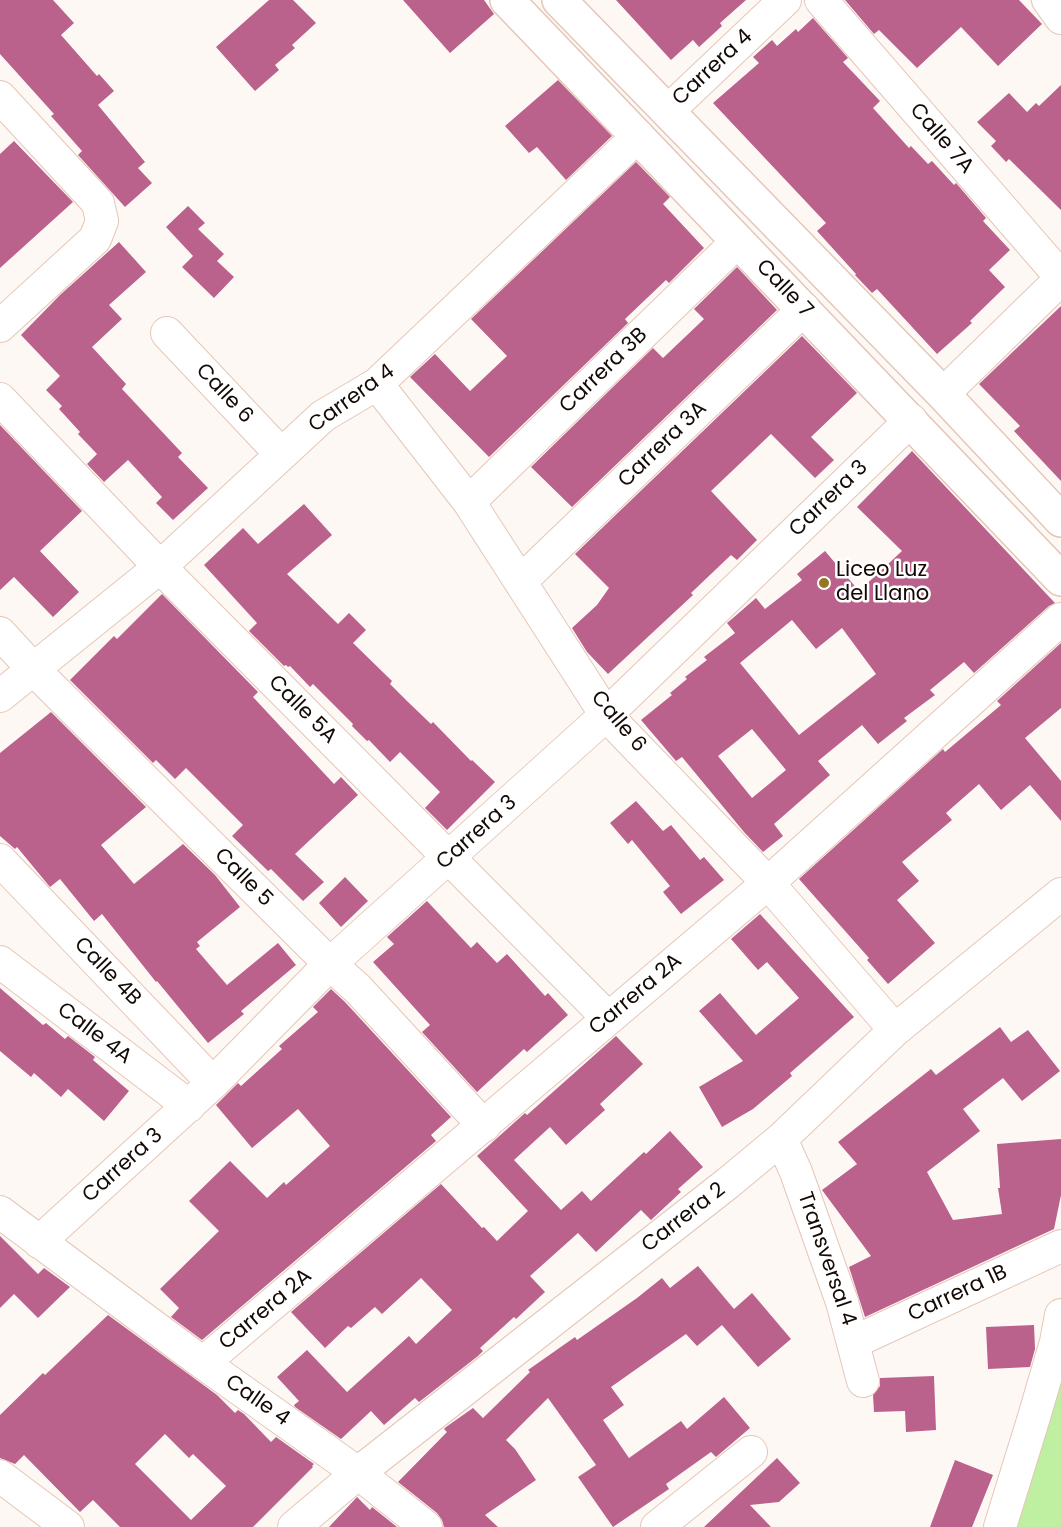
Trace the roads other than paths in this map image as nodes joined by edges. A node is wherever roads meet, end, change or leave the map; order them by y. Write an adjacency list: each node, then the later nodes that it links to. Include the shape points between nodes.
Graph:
1 (507, 0): 9 (main road, Calle 7)
2 (559, 0): 8 (main road, Calle 7)
3 (785, 0): 8 (street, Carrera 4)
4 (821, 0): 11 (street, Calle 7A)
5 (1048, 0): 6 (street)
6 (1061, 18)
7 (0, 98): 13 (street, via 98,203 102,221 95,239)
8 (668, 111): 16 (main road, Calle 7)
9 (638, 136): 10 (main road, Calle 7); 15 (street, Carrera 4)
10 (738, 241): 12 (main road, Calle 7); 20 (street, Carrera 3B)
11 (1061, 278): 16 (street)
12 (804, 309): 18 (main road, Calle 7); 24 (street, Carrera 3A)
13 (0, 326)
14 (167, 333): 19 (street, Calle 6)
15 (377, 384): 19 (street, Carrera 4, via 323,416); 20 (street, Calle 6)
16 (943, 394): 21 (main road, Calle 7)
17 (0, 399): 22 (street, Calle 5A)
18 (911, 420): 23 (main road, Calle 7); 29 (street, Carrera 3)
19 (281, 454): 22 (street, Carrera 4)
20 (470, 502): 24 (street, Calle 6)
21 (1061, 520)
22 (160, 567): 27 (street, Carrera 4); 30 (street, Calle 5A)
23 (1061, 579)
24 (521, 580): 29 (street, Calle 6)
25 (1061, 619): 32 (street, Carrera 2A)
26 (0, 633): 27 (street, Calle 5)
27 (33, 669): 28 (street, Carrera 4); 36 (street, Calle 5)
28 (0, 696)
29 (606, 715): 30 (street, Carrera 3); 32 (street, Calle 6)
30 (450, 858): 36 (street, Carrera 3); 37 (street, Calle 5A)
31 (0, 860): 39 (street, Calle 4B)
32 (768, 883): 37 (street, Carrera 2A); 38 (street, Calle 6)
33 (1061, 895): 34 (street); 38 (street, Carrera 2)
34 (1061, 909)
35 (0, 962): 40 (street, Calle 4A)
36 (330, 964): 39 (street, Carrera 3); 41 (street, Calle 5, via 358,989)
37 (608, 1018): 41 (street, Carrera 2A)
38 (895, 1030): 42 (street, Carrera 2)
39 (213, 1083): 40 (street, Carrera 3)
40 (189, 1106): 44 (street, Carrera 3)
41 (484, 1126): 48 (street, Carrera 2A)
42 (781, 1139): 47 (street, Transversal 4); 51 (street, Carrera 2)
43 (0, 1212): 44 (street, Calle 4)
44 (39, 1242): 48 (street, Calle 4)
45 (1061, 1246): 47 (street, Carrera 1B)
46 (1061, 1315): 57 (street, via 1038,1406)
47 (854, 1342): 49 (street, Transversal 4)
48 (203, 1363): 51 (street, Calle 4)
49 (863, 1382)
50 (751, 1452): 56 (street)
51 (358, 1473): 54 (street, Carrera 2); 55 (street, Calle 4)
52 (0, 1476): 53 (street)
53 (68, 1527)
54 (294, 1527)
55 (426, 1527)
56 (657, 1527)
57 (1000, 1527)

